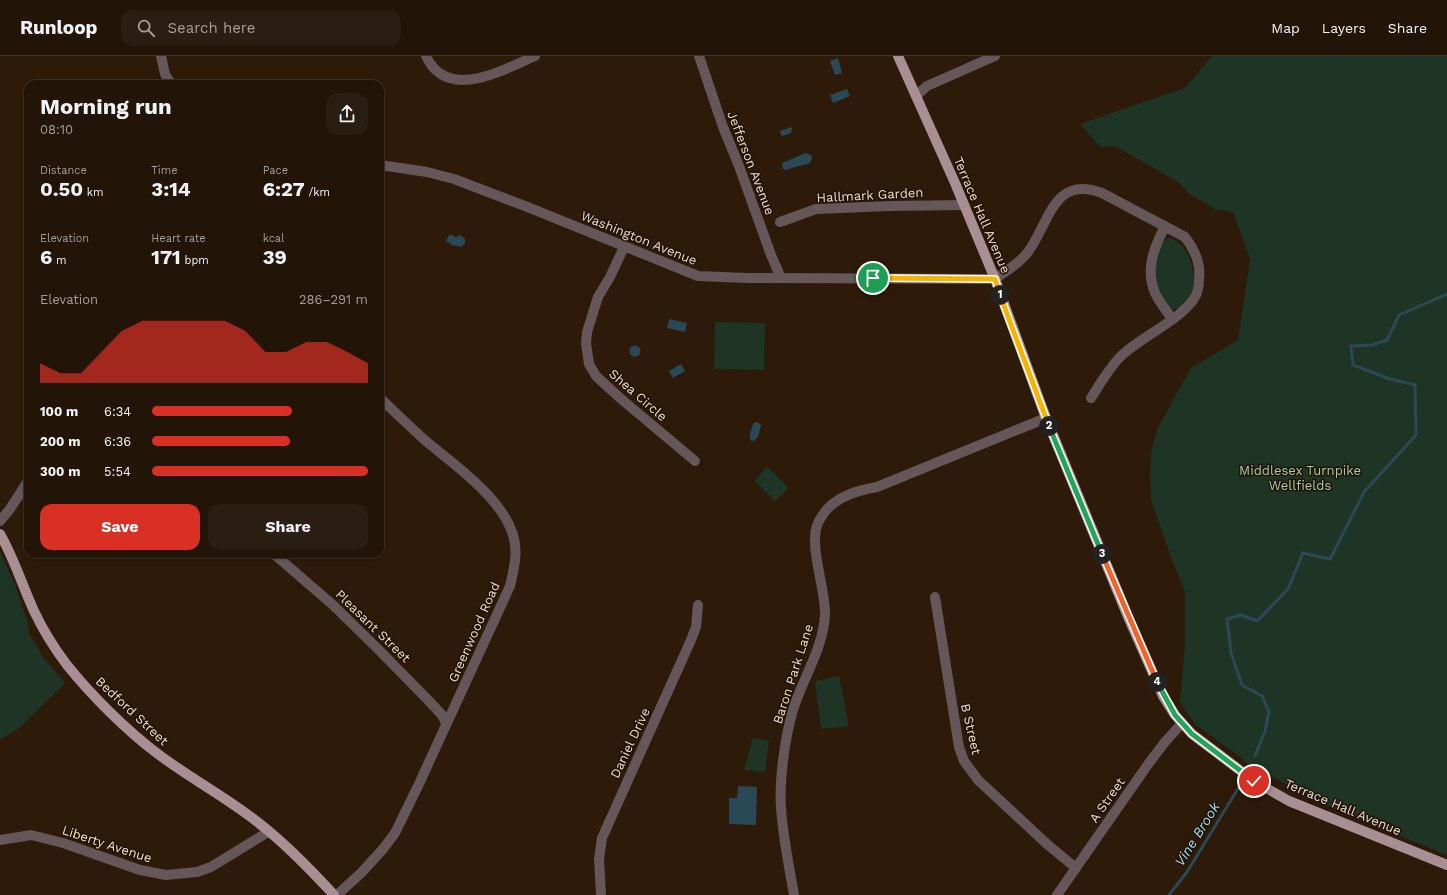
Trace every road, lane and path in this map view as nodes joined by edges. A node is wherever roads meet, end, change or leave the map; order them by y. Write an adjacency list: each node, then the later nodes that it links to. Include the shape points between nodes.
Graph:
1 (161, 56): 7 (street)
2 (426, 56): 3 (street, via 435,69 445,76 456,80 468,80 490,75)
3 (535, 56)
4 (699, 56): 14 (street, Jefferson Avenue, via 723,127)
5 (898, 56): 8 (main road, Terrace Hall Avenue)
6 (995, 56): 8 (street, via 927,86)
7 (169, 80)
8 (916, 96): 10 (main road, Terrace Hall Avenue)
9 (384, 166): 13 (street, Washington Avenue, via 454,179)
10 (964, 205): 11 (street, Hallmark Garden, via 816,209); 15 (main road, Terrace Hall Avenue)
11 (780, 222)
12 (1165, 226): 15 (street, via 1102,193 1078,188 1060,197 1019,263); 16 (street, via 1152,254 1150,279 1155,294); 16 (street, via 1185,237 1193,247 1200,273 1194,299)
13 (624, 247): 14 (street, Washington Avenue, via 698,276); 20 (street, Shea Circle, via 598,297 588,327 586,343 589,364 596,376 620,398)
14 (781, 278): 15 (street, Washington Avenue)
15 (995, 279): 19 (main road, Terrace Hall Avenue)
16 (1172, 319): 17 (street, via 1121,356)
17 (1091, 398)
18 (384, 402): 28 (street, Greenwood Road, via 477,484 499,508 513,533 516,549 510,586)
19 (1046, 418): 27 (main road, Terrace Hall Avenue, via 1153,674 1163,696); 35 (street, Baron Park Lane, via 877,487 843,496 822,515 816,532 816,545 825,615 815,657 793,711 784,758 781,795 783,830)
20 (695, 461)
21 (24, 487): 22 (street)
22 (0, 521)
23 (0, 534): 29 (main road, Bedford Street, via 46,635 80,680 151,749)
24 (279, 558): 28 (street, Pleasant Street, via 333,605 378,649 430,701)
25 (935, 597): 32 (street, B Street, via 959,746 964,761 978,780)
26 (698, 605): 34 (street, Daniel Drive, via 696,627 691,640 602,838 599,859)
27 (1182, 723): 31 (main road, Terrace Hall Avenue, via 1192,734 1254,781 1289,801); 32 (street, A Street, via 1149,763)
28 (446, 724): 33 (street, Greenwood Road, via 395,833 383,850)
29 (268, 832): 30 (street, Liberty Avenue, via 227,858 197,872 166,875 140,870 63,843 31,835); 33 (main road, Bedford Street)
30 (0, 840)
31 (1447, 865)
32 (1076, 868): 36 (street, A Street)
33 (336, 895)
34 (601, 895)
35 (794, 895)
36 (1057, 895)

